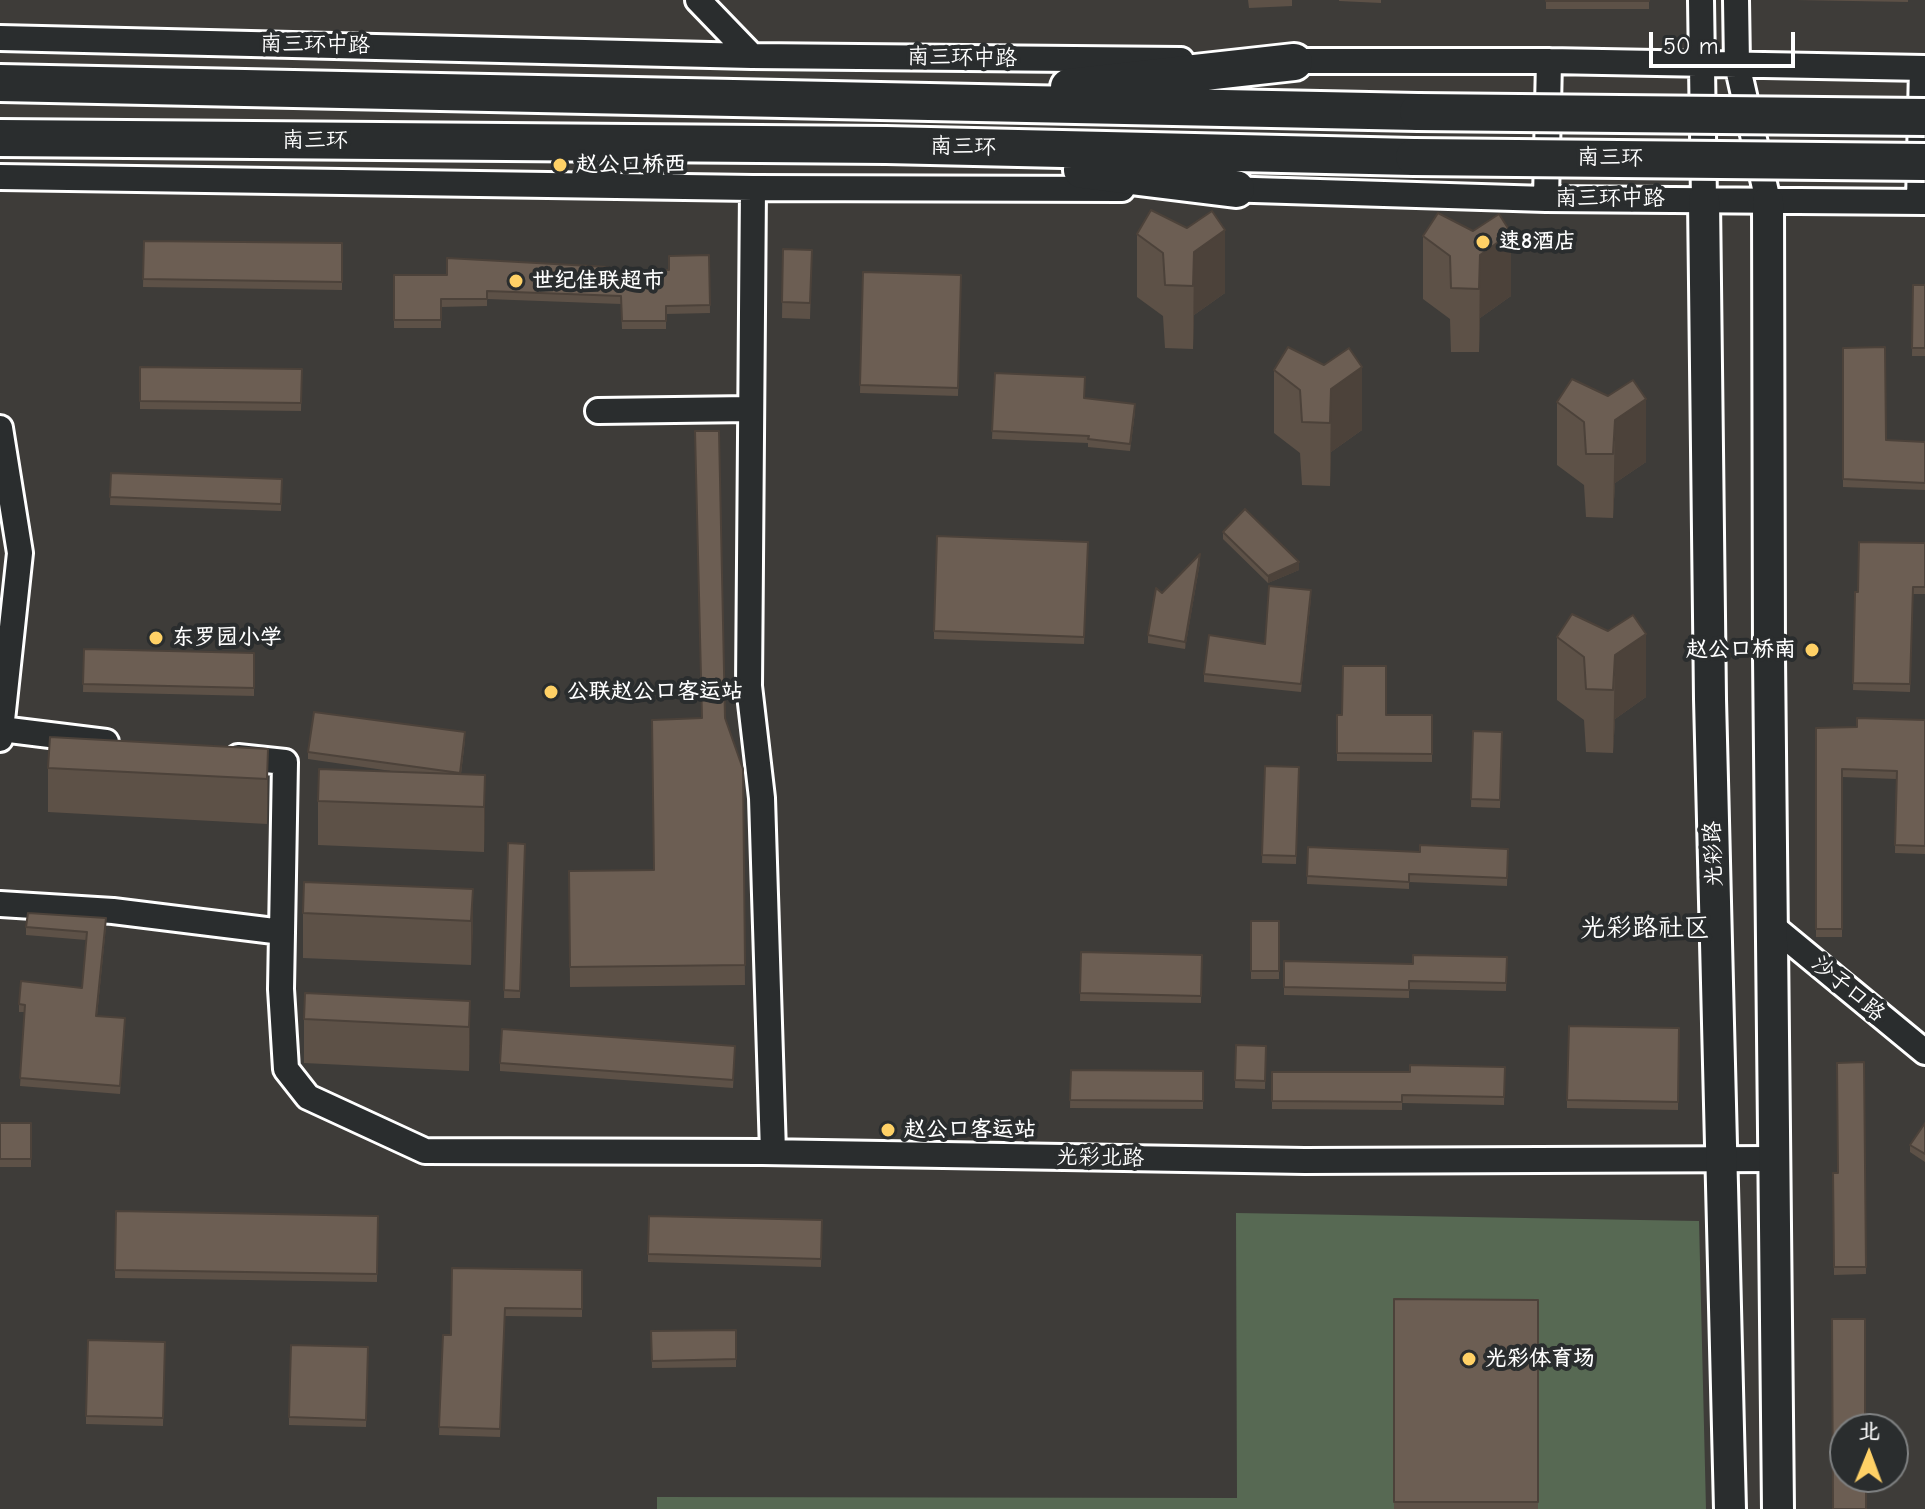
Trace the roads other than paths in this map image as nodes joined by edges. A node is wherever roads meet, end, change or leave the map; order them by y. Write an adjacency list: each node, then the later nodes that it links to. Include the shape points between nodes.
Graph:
1 (698, 0): 5 (street)
2 (1701, 0): 8 (street)
3 (1736, 0): 9 (street)
4 (0, 38): 5 (street, 南三环中路)
5 (752, 56): 7 (street, 南三环中路)
6 (1549, 61): 7 (street, 南三环中路); 8 (street, 南三环中路); 24 (street)
7 (1294, 62): 14 (highway)
8 (1702, 64): 9 (street, 南三环中路); 25 (street)
9 (1737, 64): 11 (street, 南三环中路); 26 (street)
10 (0, 65): 13 (highway)
11 (1924, 68): 27 (street)
12 (0, 83): 13 (highway)
13 (83, 83): 14 (highway, 南三环)
14 (920, 103): 15 (highway, 南三环, bridge)
15 (1925, 117)
16 (0, 138): 17 (highway, 南三环)
17 (86, 139): 18 (highway, 南三环); 19 (highway)
18 (886, 145): 20 (highway, 南三环, bridge); 23 (highway)
19 (0, 154)
20 (1925, 162)
21 (0, 177): 22 (street, 南三环中路)
22 (753, 188): 23 (street, 南三环中路); 28 (street)
23 (1236, 189): 24 (street, 南三环中路)
24 (1546, 199): 25 (street, 南三环中路)
25 (1704, 200): 26 (street, 南三环中路); 41 (main road, 光彩路)
26 (1768, 201): 27 (street, 南三环中路); 36 (main road)
27 (1922, 202)
28 (751, 409): 29 (street); 39 (street, via 749,686 762,798)
29 (598, 411)
30 (0, 428): 31 (street, via 20,553)
31 (1, 729): 32 (street); 33 (street)
32 (0, 739)
33 (127, 744)
34 (222, 755): 37 (street, via 285,762)
35 (0, 904): 37 (street, via 113,911)
36 (1771, 925): 38 (street, 沙子口路); 40 (main road)
37 (282, 932): 39 (street, 光彩北路, via 286,1069 308,1097 425,1151)
38 (1925, 1052)
39 (773, 1152): 41 (street, 光彩北路, via 1305,1161)
40 (1774, 1159): 41 (street, 光彩北路); 43 (main road)
41 (1723, 1160): 42 (main road, 光彩路)
42 (1730, 1509)
43 (1778, 1509)

